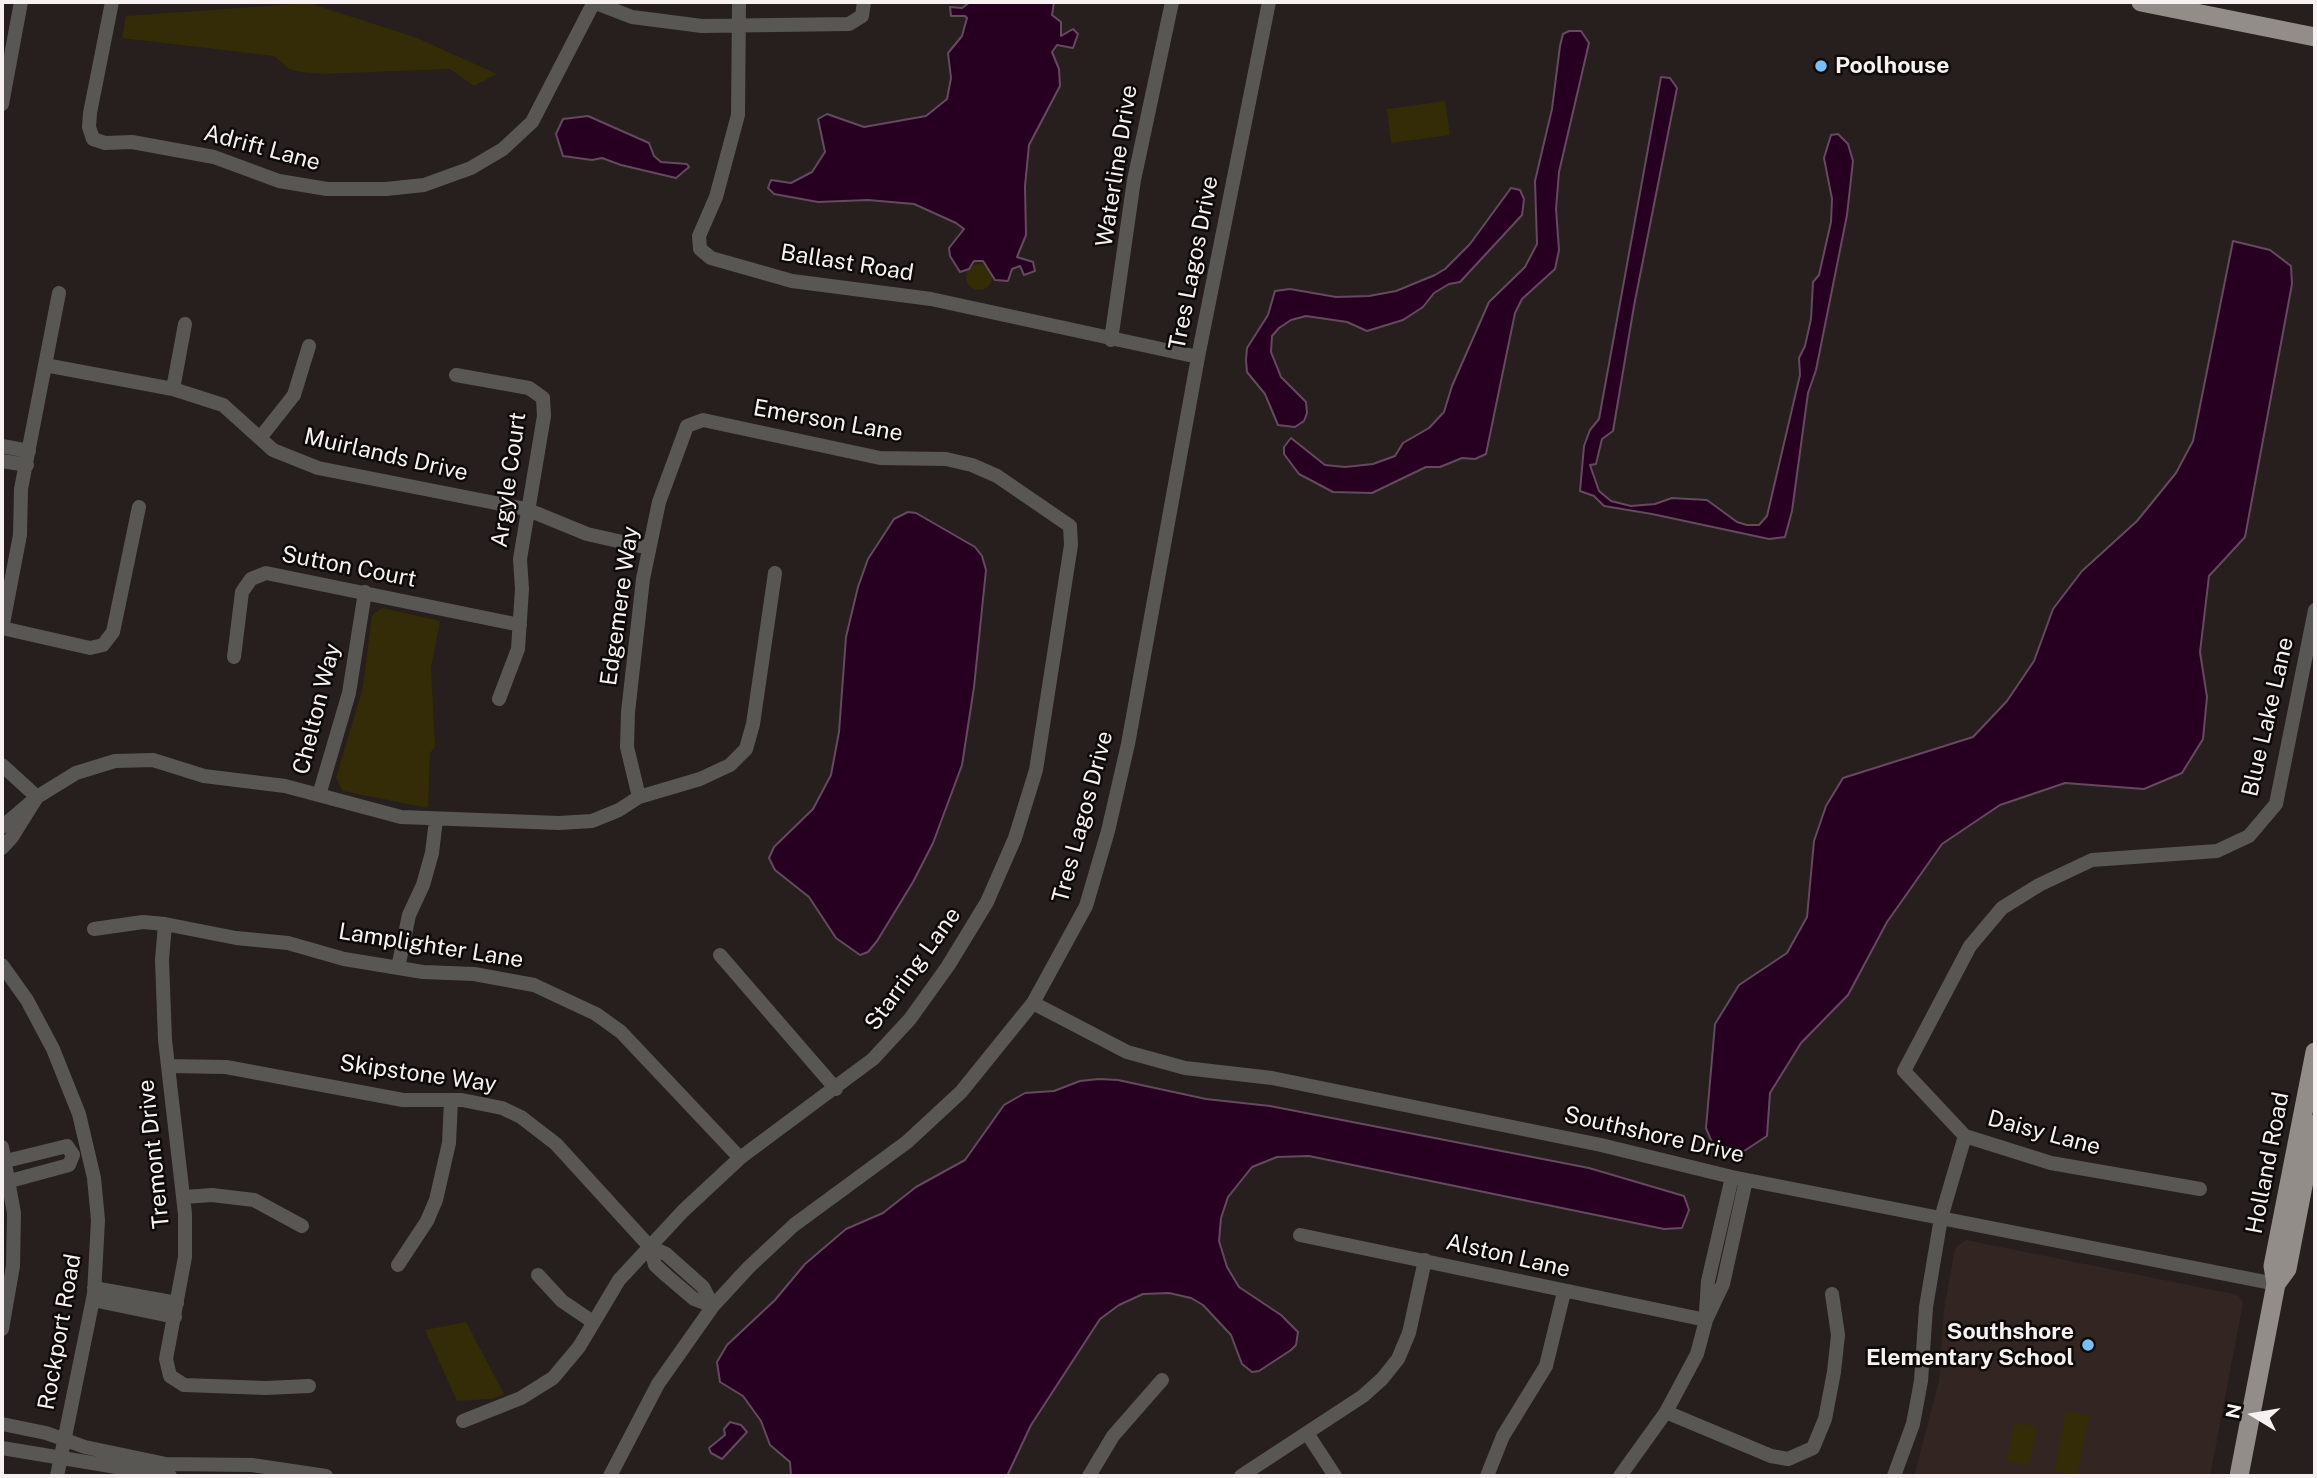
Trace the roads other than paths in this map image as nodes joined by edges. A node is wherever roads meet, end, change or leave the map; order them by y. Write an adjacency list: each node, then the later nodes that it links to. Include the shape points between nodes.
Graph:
1 (21, 2): 11 (street)
2 (112, 2): 3 (street, Adrift Lane, via 90,113 93,139 214,157 279,181 386,189 424,185 471,168 503,149 532,122)
3 (594, 2): 9 (street, via 664,23)
4 (739, 2): 9 (street, Ballast Road)
5 (864, 2): 9 (street, via 862,16 849,24)
6 (1172, 2): 14 (street, Waterline Drive, via 1134,180)
7 (1269, 2): 16 (street, Tres Lagos Drive)
8 (2141, 2): 10 (main road)
9 (740, 25): 14 (street, Ballast Road, via 738,115 716,197 699,236 700,249 711,258 792,281 931,299)
10 (2315, 37)
11 (2, 104)
12 (59, 293): 17 (street)
13 (185, 324): 19 (street)
14 (1111, 340): 16 (street, Ballast Road)
15 (309, 346): 21 (street, via 294,395)
16 (1198, 357): 49 (street, Tres Lagos Drive, via 1129,744 1108,831 1086,906)
17 (45, 365): 19 (street, Muirlands Drive); 23 (street)
18 (456, 375): 26 (street, Argyle Court, via 529,388 543,398 544,416)
19 (173, 389): 21 (street, Muirlands Drive, via 223,405)
20 (687, 426): 27 (street, Emerson Lane, via 703,421 880,458 946,459 972,465 997,476); 28 (street, Edgemere Way, via 659,502)
21 (260, 438): 26 (street, Muirlands Drive, via 273,450 318,468)
22 (2, 446): 23 (street)
23 (28, 458): 24 (street); 33 (street, via 21,489 20,535)
24 (2, 461)
25 (139, 507): 33 (street, via 113,632 103,645 90,648)
26 (526, 509): 28 (street, Muirlands Drive, via 587,534); 32 (street, Argyle Court)
27 (1070, 526): 53 (street, Starring Lane, via 1071,545 1036,770 1015,838 987,902 928,995 889,1043)
28 (649, 548): 40 (street, Edgemere Way, via 628,712 627,747)
29 (775, 573): 40 (street, via 746,748 730,765 700,779)
30 (365, 592): 32 (street, Sutton Court); 35 (street, Sutton Court, via 266,573 251,579 242,592); 38 (street, Chelton Way, via 349,693)
31 (2315, 610): 34 (street, Blue Lake Lane)
32 (520, 625): 36 (street, Argyle Court, via 518,649)
33 (2, 629)
34 (2313, 638): 52 (street, Blue Lake Lane, via 2276,804 2249,836 2217,851 2092,860 2002,908 1970,946)
35 (234, 657)
36 (499, 699)
37 (2, 765): 39 (street)
38 (319, 795): 39 (street, via 204,776 153,761 115,761 76,773); 41 (street, via 401,817)
39 (37, 797): 42 (street); 43 (street)
40 (639, 797): 41 (street, via 592,821)
41 (436, 820): 48 (street, via 432,853 409,915)
42 (2, 827)
43 (3, 845)
44 (165, 924): 45 (street, Lamplighter Lane, via 143,922); 48 (street, Lamplighter Lane, via 236,939 288,943); 51 (street, Tremont Drive, via 162,981)
45 (94, 929)
46 (720, 955): 53 (street)
47 (2, 965): 57 (street, Rockport Road, via 53,1049)
48 (398, 968): 61 (street, Lamplighter Lane, via 502,977 534,985 596,1014 638,1049)
49 (1033, 1003): 63 (street, Southshore Drive, via 1127,1052 1185,1068 1272,1078 1601,1145); 79 (street, Tres Lagos Drive, via 991,1059 931,1122 794,1225)
50 (2315, 1052): 75 (main road, Holland Road, via 2273,1266)
51 (168, 1066): 54 (street, Skipstone Way, via 226,1067 403,1100); 66 (street, Tremont Drive)
52 (1904, 1071): 56 (street, Daisy Lane)
53 (836, 1089): 61 (street, Starring Lane)
54 (451, 1101): 71 (street, Skipstone Way, via 502,1108 536,1128); 73 (street, via 449,1143 436,1200)
55 (2315, 1124): 75 (main road, Holland Road, via 2287,1269)
56 (1965, 1136): 65 (street, Daisy Lane, via 2051,1163); 68 (street)
57 (89, 1151): 60 (street); 77 (street, Rockport Road, via 98,1220)
58 (42, 1152): 59 (street); 60 (street, via 66,1146); 62 (street)
59 (4, 1154): 64 (street)
60 (73, 1155): 62 (street, via 69,1165)
61 (740, 1158): 71 (street, Starring Lane)
62 (46, 1171): 64 (street)
63 (1739, 1179): 68 (street, Southshore Drive); 81 (street)
64 (10, 1181): 67 (street)
65 (2200, 1189)
66 (184, 1197): 69 (street, via 254,1200); 80 (street, Tremont Drive, via 185,1257)
67 (8, 1214): 83 (street, via 13,1266)
68 (1941, 1218): 75 (street, Southshore Drive); 102 (street, via 1926,1307 1921,1381 1913,1424)
69 (302, 1226)
70 (1300, 1235): 72 (street, Alston Lane)
71 (649, 1247): 79 (street, Skipstone Way, via 666,1254 702,1287); 82 (street, Starring Lane, via 619,1280)
72 (1425, 1260): 76 (street, Alston Lane); 89 (street, via 1409,1333 1398,1359 1363,1396)
73 (398, 1265)
74 (538, 1275): 82 (street, via 562,1301)
75 (2276, 1284): 103 (main road, Holland Road)
76 (1564, 1292): 81 (street, Alston Lane); 100 (street, via 1546,1366 1503,1436)
77 (94, 1294): 80 (street); 90 (street, Rockport Road)
78 (1832, 1294): 86 (street, via 1838,1335 1835,1372 1825,1419 1812,1448 1788,1459 1771,1456)
79 (713, 1307): 96 (street, Tres Lagos Drive, via 657,1384)
80 (176, 1310): 85 (street, Tremont Drive, via 166,1359 170,1376 184,1385)
81 (1706, 1320): 86 (street, via 1686,1379)
82 (593, 1322): 87 (street, Starring Lane, via 553,1378 521,1398)
83 (2, 1329)
84 (1163, 1380): 97 (street, via 1113,1436)
85 (309, 1386)
86 (1666, 1412): 101 (street)
87 (463, 1421)
88 (2, 1424): 90 (street)
89 (1307, 1433): 98 (street); 99 (street)
90 (65, 1440): 92 (street, Rockport Road); 95 (street, via 166,1464 252,1465)
91 (2, 1448): 92 (street)
92 (61, 1456): 93 (street, Rockport Road); 94 (street)
93 (57, 1476)
94 (170, 1476)
95 (326, 1476)
96 (610, 1476)
97 (1089, 1476)
98 (1241, 1476)
99 (1335, 1476)
100 (1488, 1476)
101 (1619, 1476)
102 (1894, 1476)
103 (2239, 1476)

